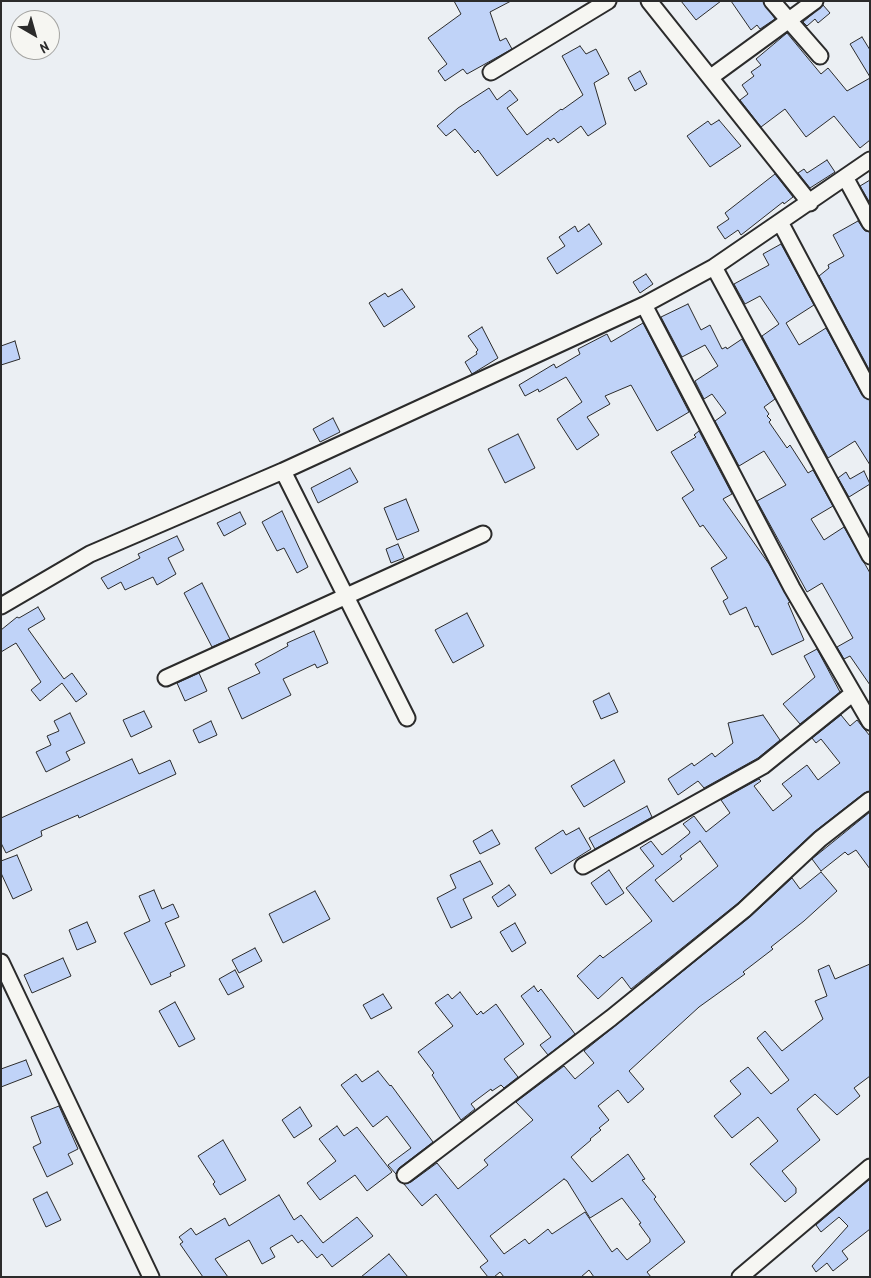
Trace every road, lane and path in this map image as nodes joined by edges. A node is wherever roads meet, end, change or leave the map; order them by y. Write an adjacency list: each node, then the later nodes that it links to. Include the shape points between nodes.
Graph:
1 (608, 1): 7 (street)
2 (650, 1): 8 (street)
3 (772, 1): 5 (street)
4 (816, 1): 5 (street)
5 (788, 21): 6 (street); 8 (street)
6 (820, 56)
7 (491, 72)
8 (711, 77): 11 (street)
9 (870, 160): 10 (street)
10 (845, 177): 11 (street); 13 (street)
11 (810, 203): 12 (street)
12 (780, 222): 14 (street); 16 (street)
13 (870, 223)
14 (714, 267): 15 (street); 19 (street)
15 (644, 305): 17 (street); 23 (street, via 792,588)
16 (870, 391)
17 (283, 471): 20 (street); 21 (street, via 90,554)
18 (482, 534): 20 (street)
19 (870, 556)
20 (346, 596): 22 (street); 24 (street)
21 (1, 606)
22 (166, 678)
23 (852, 694): 25 (street); 27 (street, via 763,766)
24 (407, 718)
25 (870, 722)
26 (870, 800): 30 (street, via 820,839 744,910 611,1018)
27 (583, 866)
28 (1, 962): 31 (street)
29 (870, 1168): 32 (street)
30 (405, 1175)
31 (151, 1277)
32 (740, 1277)

